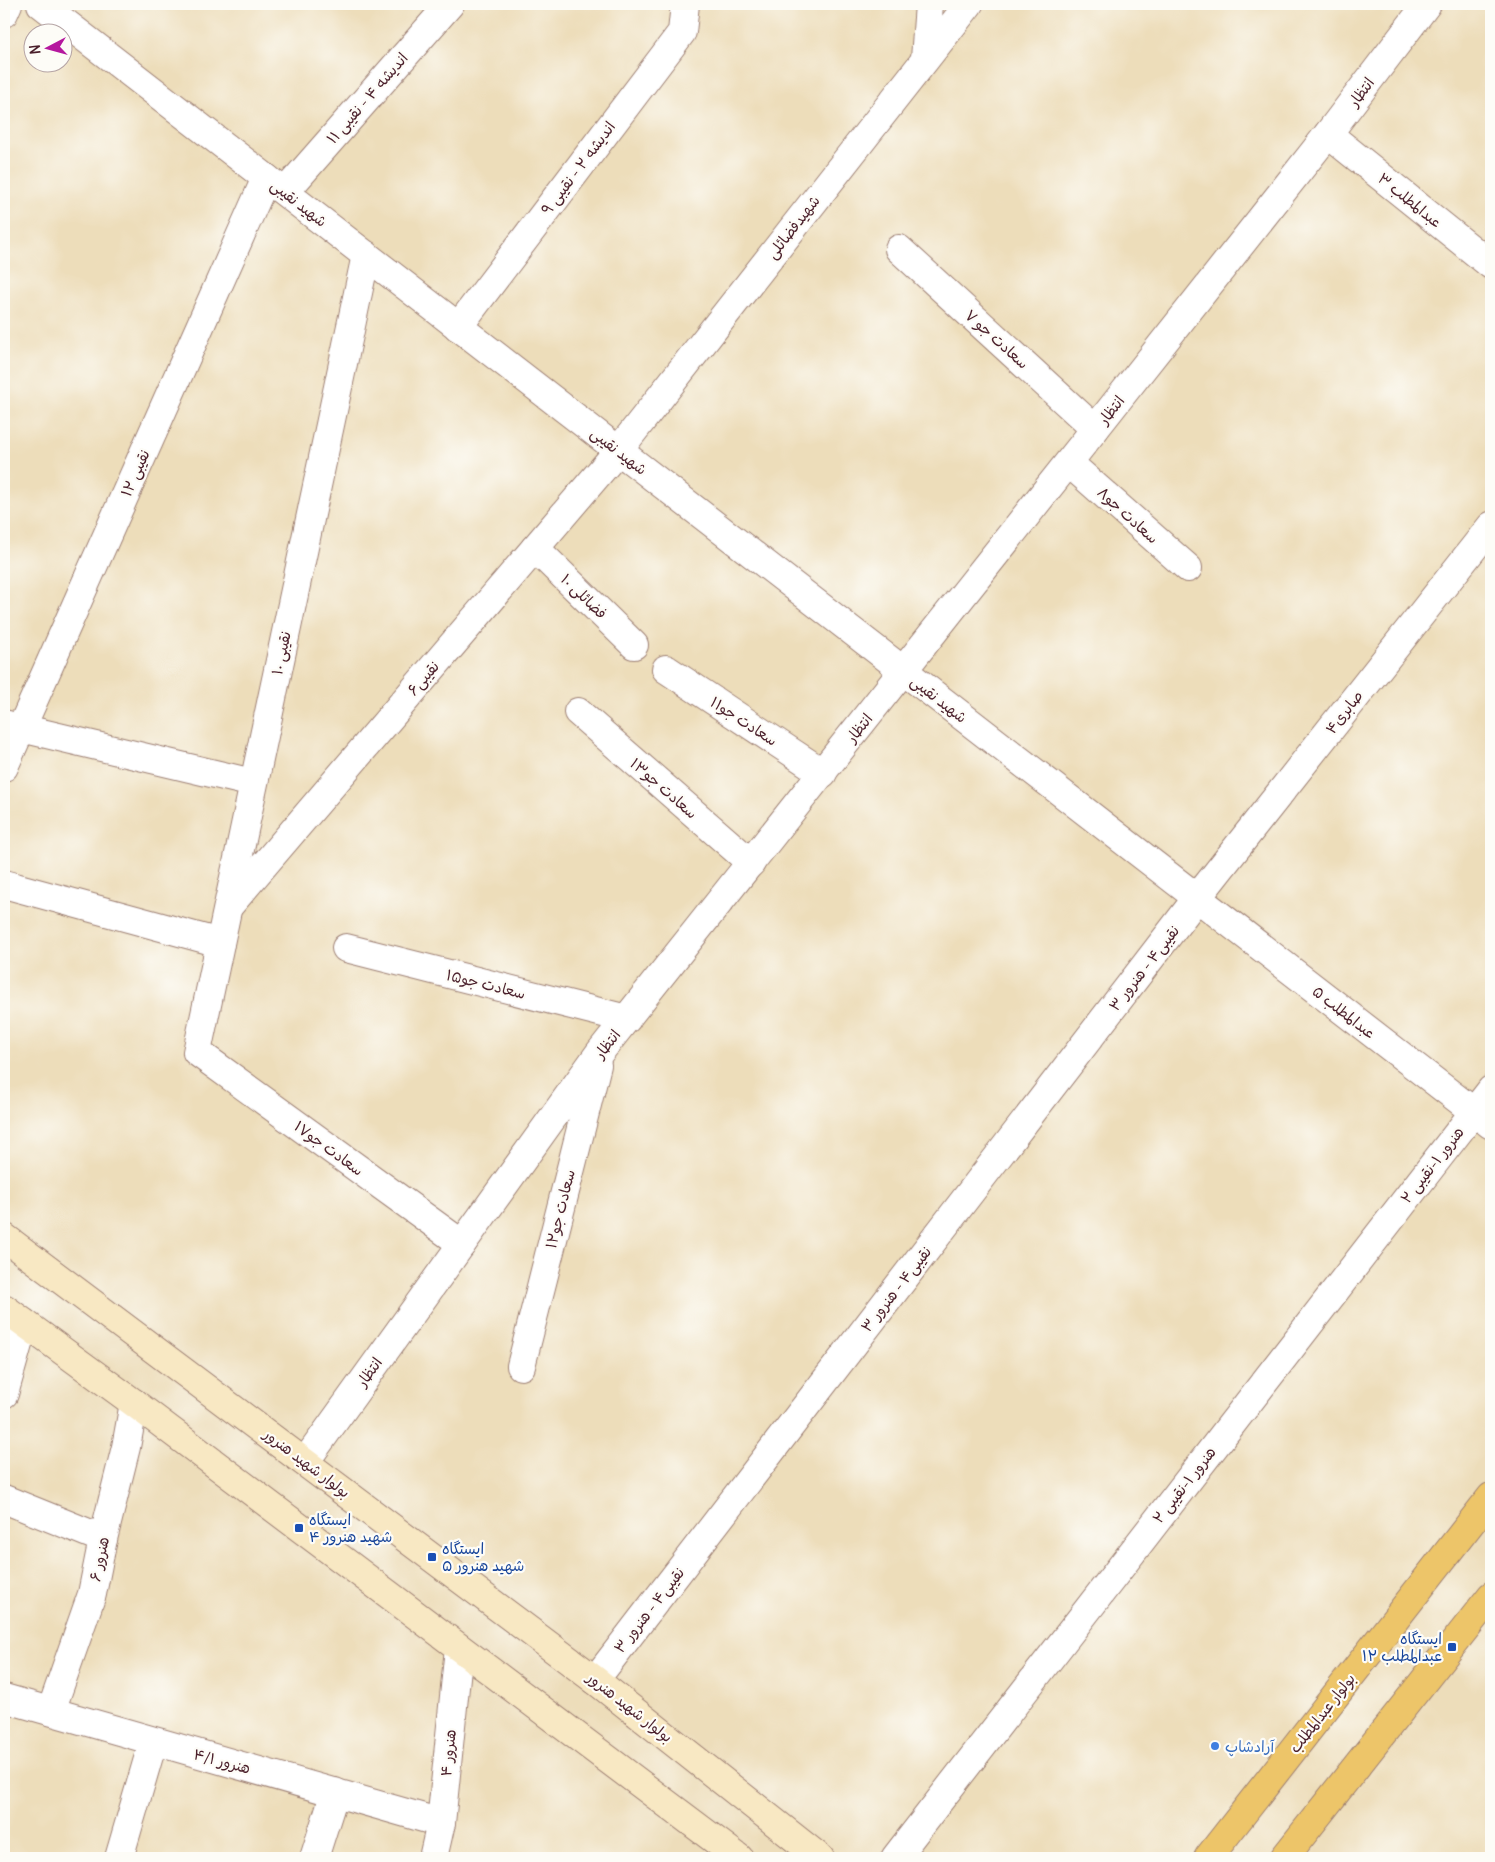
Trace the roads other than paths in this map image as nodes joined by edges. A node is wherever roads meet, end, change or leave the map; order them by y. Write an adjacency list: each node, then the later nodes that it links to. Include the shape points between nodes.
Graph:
1 (8, 4): 8 (street)
2 (41, 4): 11 (street, شهید نقیبی)
3 (450, 4): 11 (street, اندیشه ۴ - نقیبی ۱۱)
4 (685, 4): 15 (street, اندیشه ۲ - نقیبی ۹, via 682,32)
5 (929, 4): 9 (street)
6 (968, 4): 9 (street, شهیدفضائلی)
7 (1428, 4): 10 (street, انتظار)
8 (4, 13)
9 (925, 59): 17 (street, شهیدفضائلی)
10 (1328, 134): 14 (street, عبدالمطلب ۳); 16 (street, انتظار)
11 (276, 185): 13 (street, شهید نقیبی); 26 (street, نقیبی ۱۲)
12 (899, 250): 16 (street, سعادت جو ۷)
13 (366, 255): 15 (street, شهید نقیبی); 29 (street, نقیبی ۱۰)
14 (1491, 265)
15 (458, 327): 17 (street, شهید نقیبی)
16 (1095, 430): 18 (street, انتظار)
17 (618, 450): 20 (street, نقیبی۶); 24 (street, شهید نقیبی)
18 (1069, 463): 21 (street, سعادت جو۸); 24 (street, انتظار)
19 (1491, 526): 32 (street, صابری۴)
20 (535, 548): 22 (street, فضائلی ۱۰); 33 (street, نقیبی۶)
21 (1188, 568)
22 (634, 645)
23 (666, 669): 28 (street, سعادت جو۱۱)
24 (904, 671): 28 (street, انتظار); 32 (street, شهید نقیبی)
25 (578, 712): 30 (street, سعادت جو۱۳)
26 (13, 726): 27 (street, نقیبی ۱۲); 29 (street)
27 (4, 767)
28 (823, 773): 30 (street, انتظار)
29 (253, 783): 33 (street, نقیبی ۱۰)
30 (750, 864): 36 (street, انتظار)
31 (4, 884): 34 (street)
32 (1197, 898): 40 (street, عبدالمطلب ۵); 53 (street, نقیبی۴ - هنرور ۳)
33 (229, 906): 34 (street, نقیبی ۱۰)
34 (220, 944): 37 (street, نقیبی ۱۰)
35 (346, 948): 36 (street, سعادت جو۱۵)
36 (627, 1019): 38 (street, انتظار)
37 (197, 1052): 42 (street, سعادت جو۱۷)
38 (600, 1052): 42 (street, انتظار); 44 (street, سعادت جو۱۲)
39 (1491, 1090): 40 (street, هنرور ۱-نقیبی ۲)
40 (1482, 1119): 64 (street, هنرور ۱-نقیبی ۲)
41 (4, 1237): 47 (main road, بولوار شهید هنرور)
42 (462, 1244): 47 (street, انتظار)
43 (14, 1316): 45 (street); 46 (main road)
44 (521, 1366)
45 (4, 1394)
46 (134, 1403): 50 (street, هنرور ۶); 52 (main road)
47 (305, 1462): 53 (main road, بولوار شهید هنرور)
48 (1491, 1497): 65 (main road, بولوار عبدالمطلب)
49 (4, 1499): 50 (street)
50 (103, 1539): 55 (street, هنرور ۶, via 92,1594)
51 (1491, 1596): 66 (main road)
52 (459, 1648): 58 (street, هنرور ۴); 62 (main road)
53 (595, 1680): 63 (main road, بولوار شهید هنرور)
54 (4, 1698): 55 (street, هنرور ۴/۱)
55 (51, 1711): 56 (street, هنرور ۴/۱)
56 (153, 1742): 57 (street, هنرور ۴/۱); 60 (street)
57 (335, 1792): 58 (street, هنرور ۴/۱); 61 (street)
58 (441, 1823): 59 (street, هنرور ۴)
59 (437, 1856)
60 (119, 1858)
61 (314, 1858)
62 (738, 1858)
63 (820, 1858)
64 (895, 1858)
65 (1208, 1858)
66 (1284, 1858)

